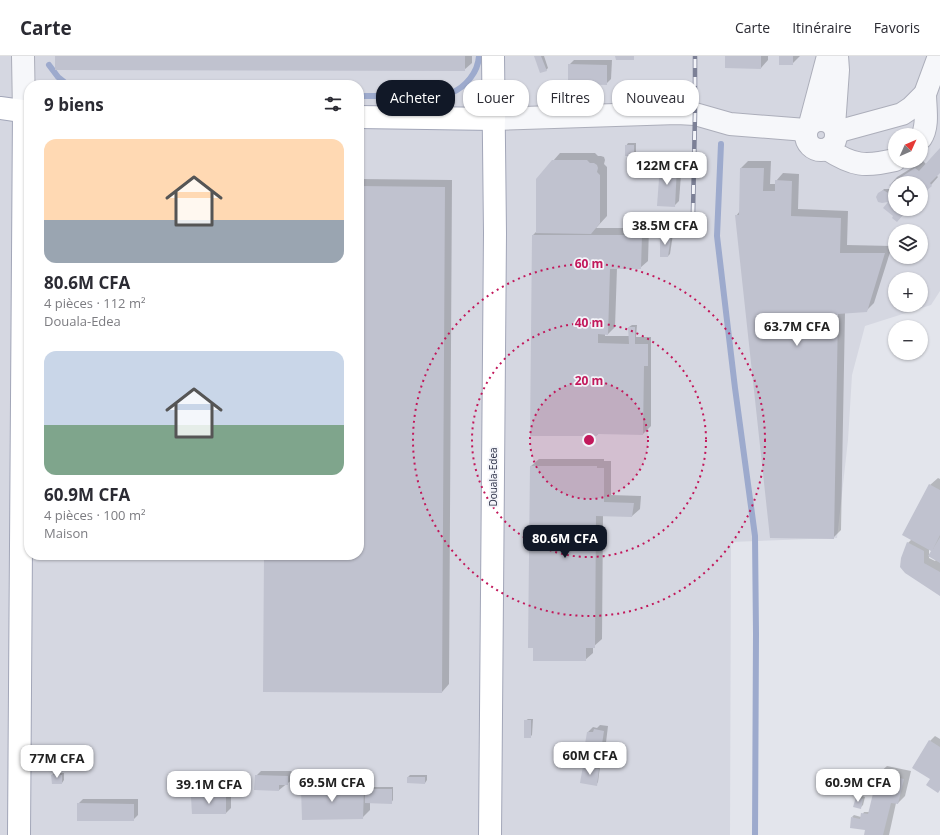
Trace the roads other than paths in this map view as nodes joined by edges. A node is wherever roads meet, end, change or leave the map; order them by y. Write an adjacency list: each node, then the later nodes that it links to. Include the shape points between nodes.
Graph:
1 (23, 56): 6 (street)
2 (493, 56): 11 (main road, Douala-Edea)
3 (828, 56): 12 (street)
4 (837, 56): 14 (street)
5 (939, 56): 7 (street)
6 (24, 80)
7 (925, 94): 13 (street); 14 (street, via 902,114)
8 (0, 108): 9 (main road)
9 (24, 112)
10 (364, 117): 11 (main road)
11 (494, 119): 12 (street, via 677,113 695,114 730,124); 18 (main road, Douala-Edea)
12 (808, 127): 14 (street, via 806,137 813,148 820,150)
13 (925, 128)
14 (832, 136): 15 (street, via 838,156 848,161 864,165)
15 (888, 161)
16 (24, 319): 17 (main road)
17 (19, 835)
18 (490, 835)

